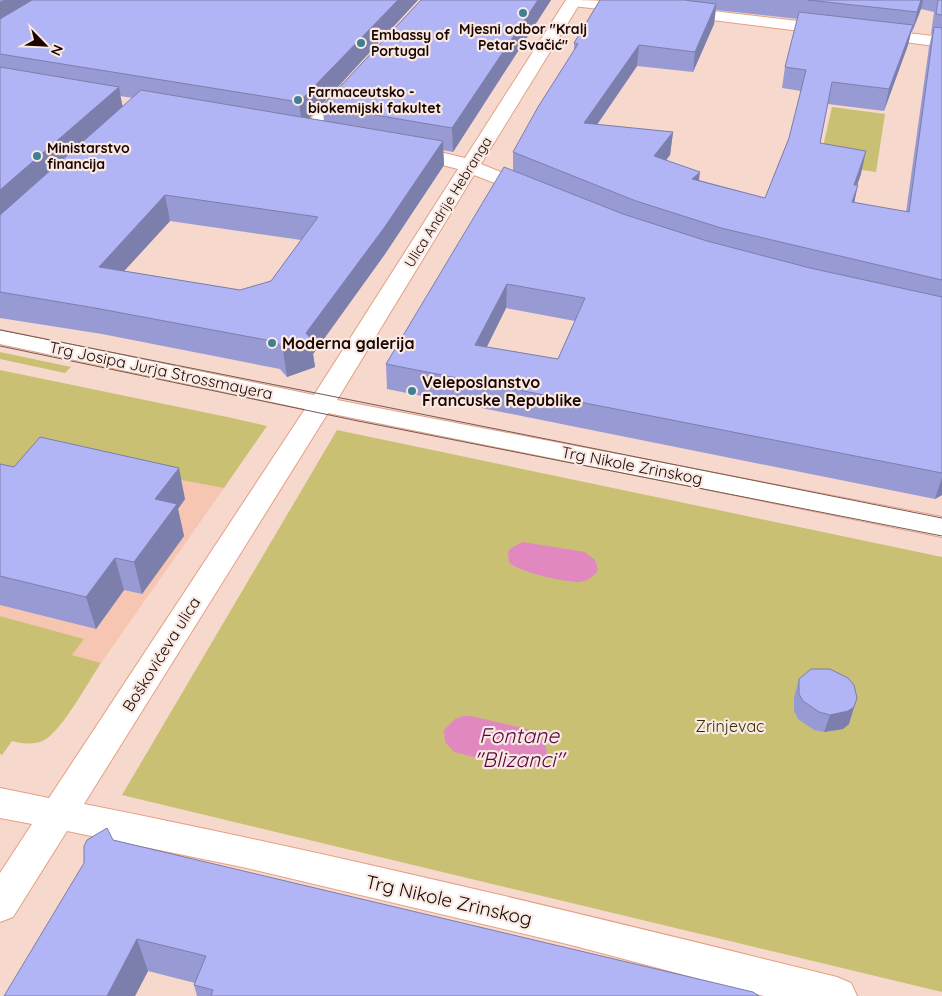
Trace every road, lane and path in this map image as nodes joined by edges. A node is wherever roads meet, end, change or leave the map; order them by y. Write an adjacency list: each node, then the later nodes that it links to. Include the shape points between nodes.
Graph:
1 (569, 0): 2 (street); 8 (street, Ulica Andrije Hebranga)
2 (942, 42)
3 (357, 80): 5 (street)
4 (288, 130): 5 (street)
5 (308, 133): 6 (street)
6 (327, 136)
7 (386, 146): 8 (street, via 448,158)
8 (470, 167): 9 (street); 11 (street, Ulica Andrije Hebranga)
9 (554, 200)
10 (0, 338): 11 (street, Trg Josipa Jurja Strossmayera)
11 (321, 403): 12 (street, Trg Nikole Zrinskog); 14 (street, Boškovićeva ulica)
12 (942, 527)
13 (0, 803): 14 (street)
14 (58, 816): 15 (street, Boškovićeva ulica); 16 (street, Trg Nikole Zrinskog, via 242,851 561,926)
15 (0, 905)
16 (801, 992): 17 (street, Trg Nikole Zrinskog)
17 (837, 996)

